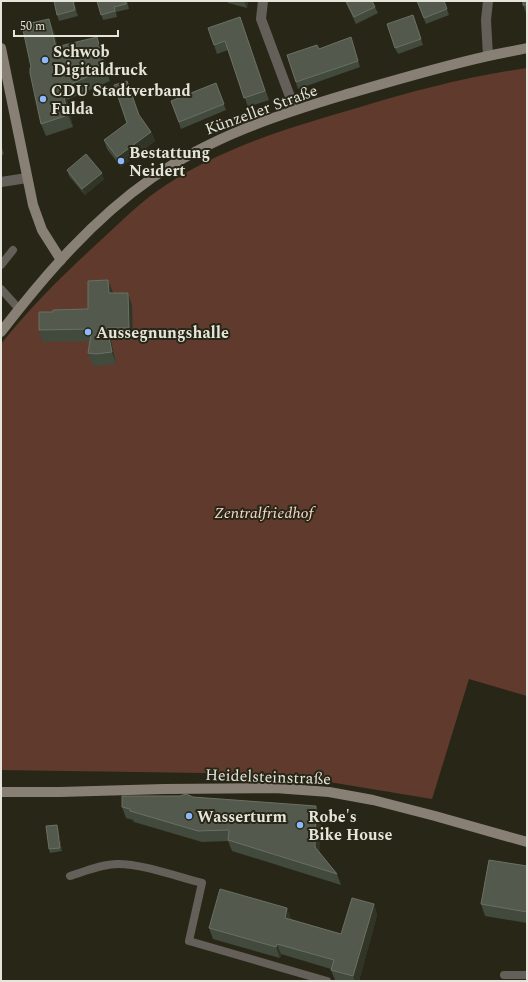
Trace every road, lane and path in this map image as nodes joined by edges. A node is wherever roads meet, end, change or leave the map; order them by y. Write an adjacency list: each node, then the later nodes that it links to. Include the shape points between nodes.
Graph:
1 (263, 1): 7 (street, via 261,19)
2 (488, 1): 5 (street)
3 (1, 48): 6 (main road)
4 (527, 48): 5 (main road, Künzeller Straße)
5 (488, 56): 7 (main road, Künzeller Straße)
6 (3, 67): 8 (main road)
7 (295, 110): 11 (main road, Künzeller Straße, via 244,128 199,148 168,167 86,233)
8 (27, 178): 9 (street); 11 (main road, via 42,230)
9 (1, 182)
10 (13, 250): 12 (lane)
11 (61, 260): 14 (main road, Künzeller Straße)
12 (1, 265)
13 (1, 289): 14 (lane)
14 (19, 309): 15 (main road, Künzeller Straße)
15 (1, 332)
16 (1, 792): 17 (main road, Heidelsteinstraße, via 275,788 329,792 388,804)
17 (527, 842)
18 (70, 876): 21 (lane, via 118,864 202,883 189,940)
19 (504, 975): 20 (lane)
20 (527, 975)
21 (327, 981)

